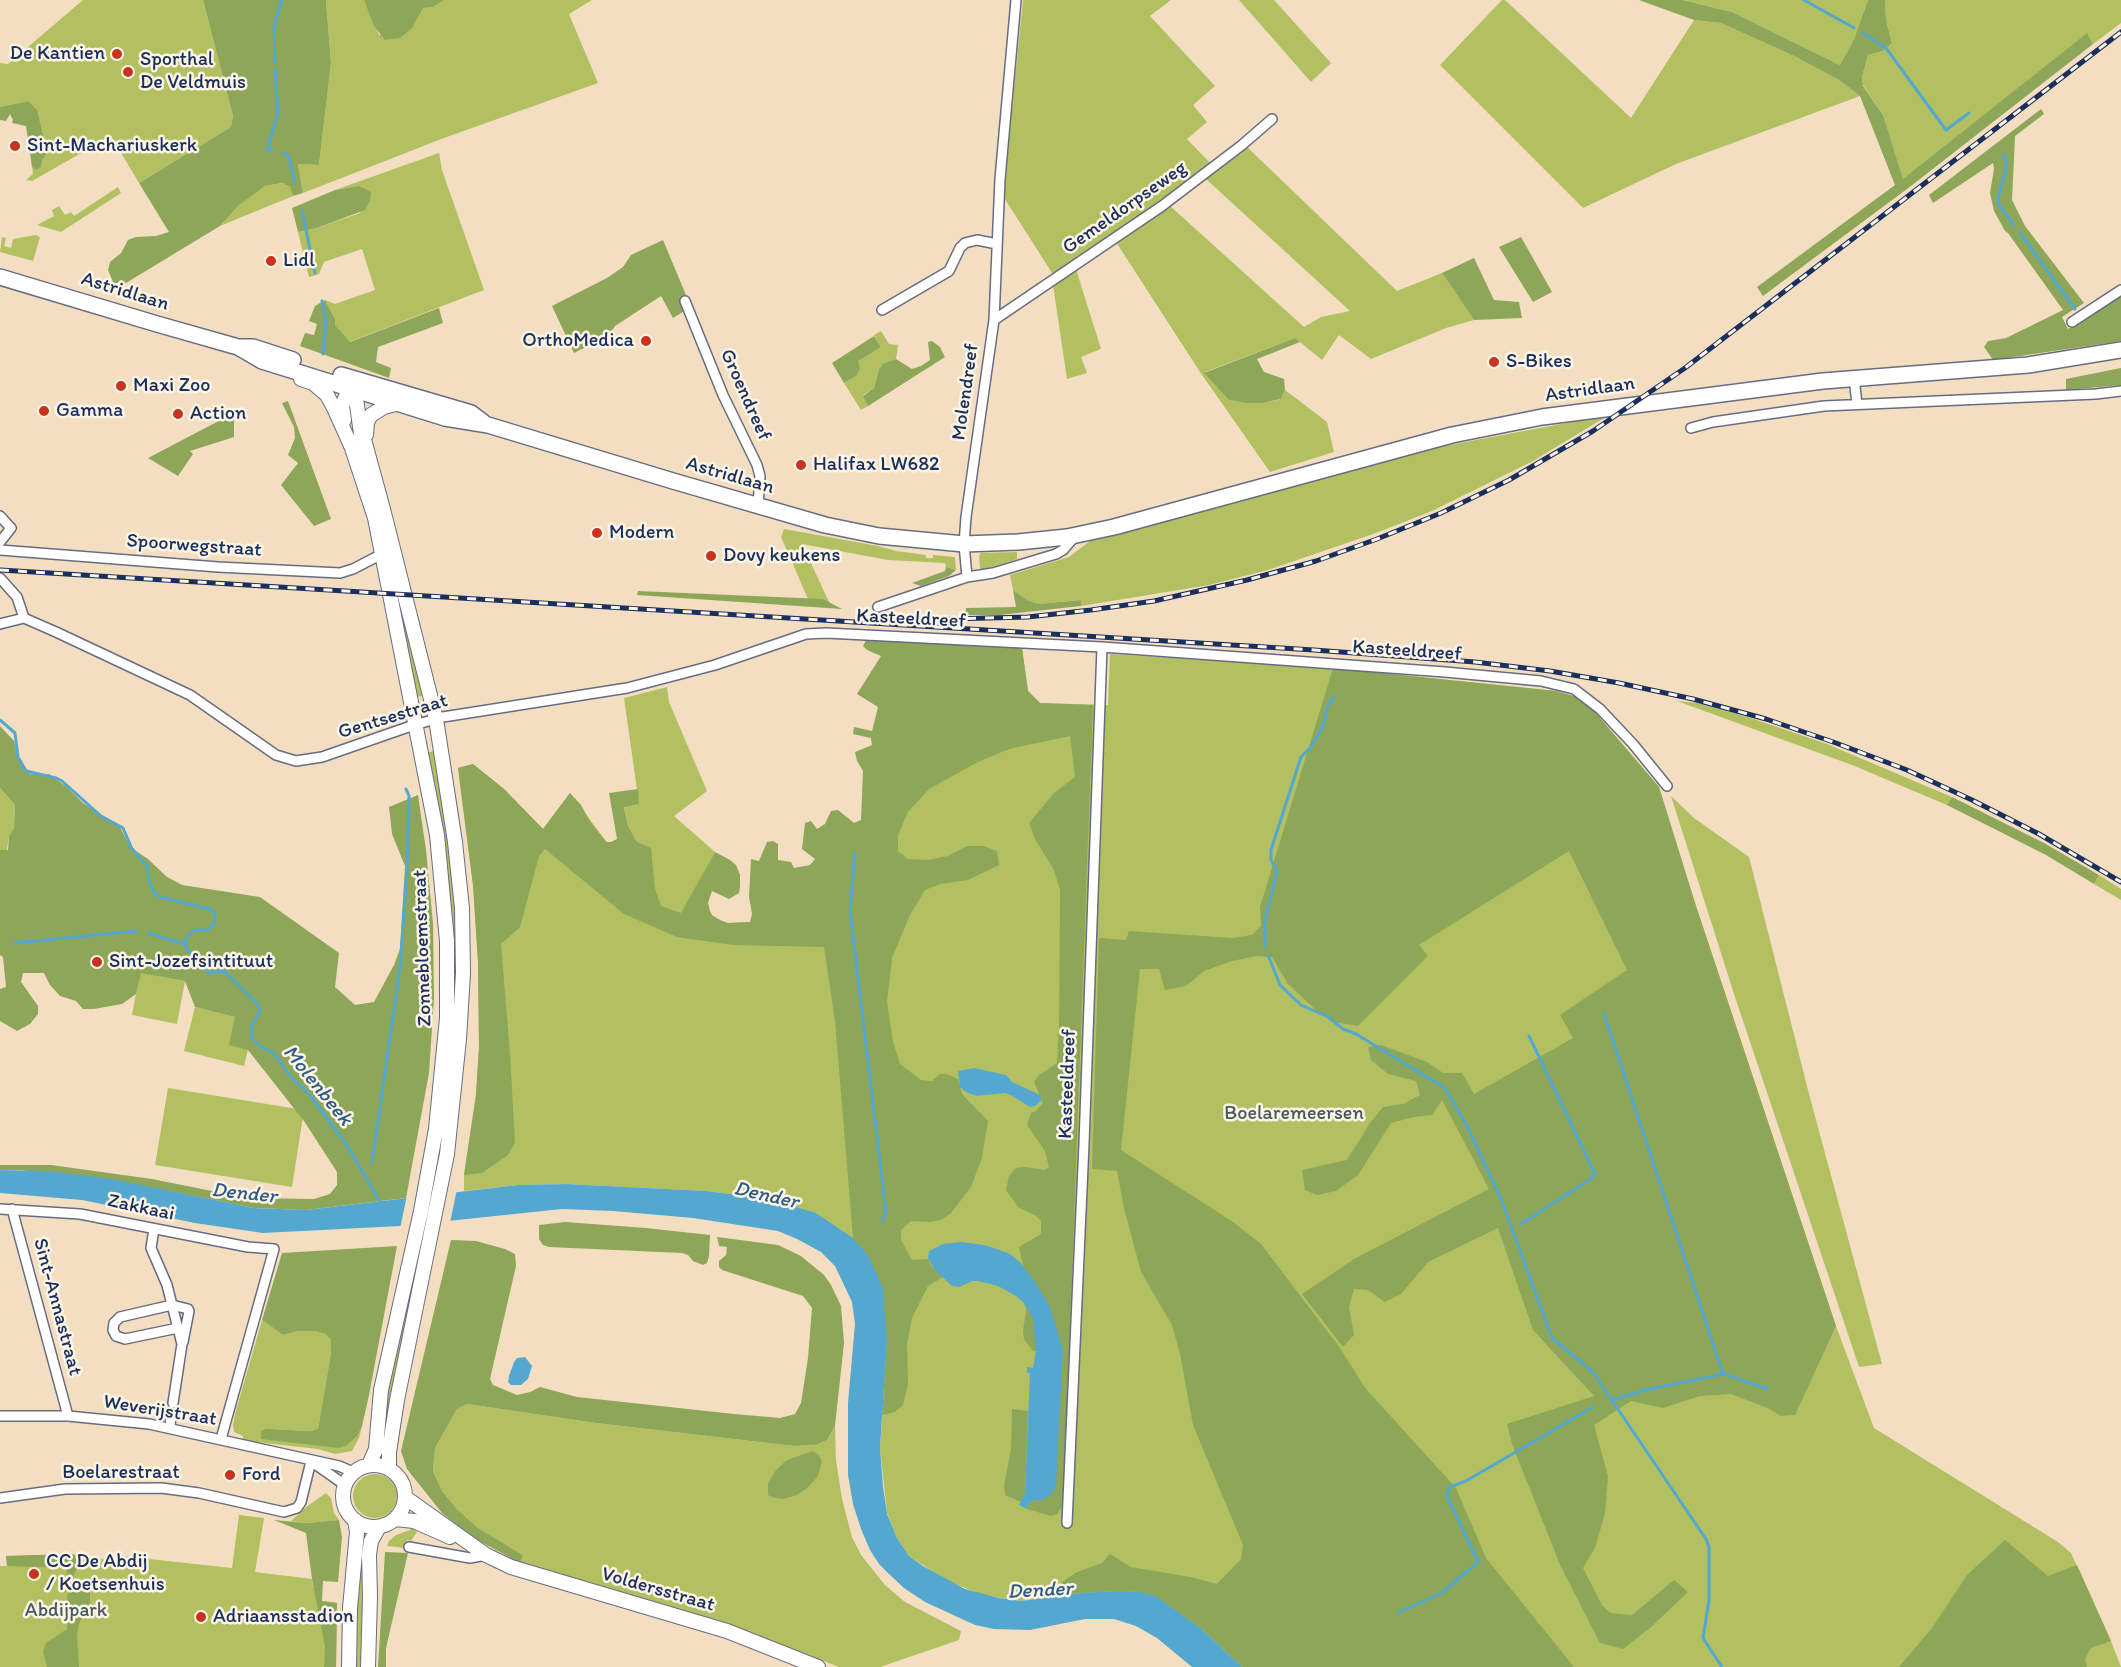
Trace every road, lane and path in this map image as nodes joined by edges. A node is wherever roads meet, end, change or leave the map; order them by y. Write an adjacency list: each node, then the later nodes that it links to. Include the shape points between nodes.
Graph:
1 (1016, 0): 3 (street, Molendreef)
2 (1272, 120): 8 (street, Gemeldorpseweg, via 1162,206)
3 (997, 244): 7 (street, via 977,240 965,243 949,271); 8 (street, Molendreef)
4 (0, 277): 10 (main road, Astridlaan)
5 (2121, 290): 9 (street)
6 (686, 301): 22 (street, Groendreef, via 723,395 757,465)
7 (882, 310)
8 (994, 320): 26 (street, Molendreef)
9 (2072, 322)
10 (238, 347): 12 (main road, Astridlaan); 14 (main road, Astridlaan, via 253,348)
11 (2121, 350): 13 (main road, Astridlaan, via 2028,365)
12 (262, 361): 14 (main road, Astridlaan); 20 (main road, via 269,368 313,382 327,395)
13 (1854, 378): 17 (street); 24 (main road, Astridlaan, via 1542,417 1460,433)
14 (353, 388): 16 (main road, Astridlaan); 18 (main road, Astridlaan, via 376,385 471,413); 20 (main road, via 342,406); 21 (main road, Zonnebloemstraat)
15 (2121, 390): 17 (street)
16 (399, 403): 18 (main road, Astridlaan); 21 (main road, via 371,415)
17 (1857, 404): 19 (street)
18 (488, 425): 22 (main road, Astridlaan)
19 (1691, 428)
20 (346, 434): 28 (main road, Zonnebloemstraat, via 375,518)
21 (365, 442): 36 (main road, Zonnebloemstraat)
22 (758, 506): 26 (main road, Astridlaan, via 879,536)
23 (0, 516): 25 (street, via 10,528)
24 (1076, 535): 26 (main road, Astridlaan); 29 (street, Astridlaan, via 1056,554)
25 (0, 542)
26 (964, 544): 29 (street)
27 (0, 550): 28 (street, Spoorwegstraat, via 340,573)
28 (382, 554): 37 (main road, Zonnebloemstraat)
29 (967, 577): 31 (street, Astridlaan)
30 (0, 578): 32 (street, via 17,597)
31 (878, 607)
32 (24, 618): 33 (street); 37 (street, Gentsestraat, via 190,695 286,759 322,757)
33 (0, 624)
34 (826, 633): 35 (street, Kasteeldreef); 36 (street, Gentsestraat, via 806,634 715,665 627,688)
35 (1102, 647): 38 (street, Kasteeldreef, via 1445,672 1541,681 1574,689 1600,709); 61 (street, Kasteeldreef)
36 (436, 719): 37 (street, Gentsestraat); 39 (main road, Zonnebloemstraat, via 455,842 463,973 460,1028)
37 (414, 725): 39 (main road, Zonnebloemstraat, via 437,835 447,941)
38 (1667, 786)
39 (440, 1153): 53 (main road, Zonnebloemstraat, via 410,1261 381,1390 376,1449); 54 (main road, Zonnebloemstraat, via 426,1261 397,1400)
40 (0, 1209): 41 (street, Zakkaai)
41 (12, 1209): 42 (street, Zakkaai, via 80,1214); 49 (street, Sint-Annastraat)
42 (154, 1230): 43 (street, via 151,1248); 51 (street, Zakkaai, via 274,1249)
43 (172, 1305): 44 (street); 44 (street, via 120,1317 113,1330 125,1340); 45 (street, via 189,1311)
44 (178, 1328): 45 (street)
45 (182, 1344): 46 (street)
46 (173, 1403)
47 (171, 1415): 50 (street)
48 (0, 1416): 49 (street, Weverijstraat)
49 (68, 1416): 50 (street, Weverijstraat)
50 (170, 1427): 51 (street, Weverijstraat)
51 (221, 1439): 52 (street, Weverijstraat)
52 (311, 1461): 55 (street, Weverijstraat); 56 (street, Weverijstraat); 57 (street, Boelarestraat, via 301,1502 297,1508 284,1512 161,1488 65,1489)
53 (369, 1465): 54 (main road); 55 (main road)
54 (389, 1468): 58 (main road, via 402,1481)
55 (353, 1472): 56 (main road)
56 (345, 1485): 60 (main road, via 343,1499)
57 (0, 1498)
58 (406, 1498): 59 (main road); 63 (main road, Voldersstraat)
59 (396, 1519): 62 (main road); 63 (main road, Voldersstraat, via 414,1521)
60 (355, 1520): 62 (main road); 67 (main road)
61 (1067, 1523)
62 (379, 1527): 68 (main road, via 369,1556)
63 (472, 1546): 65 (main road, Voldersstraat)
64 (409, 1547): 65 (street, Voldersstraat, via 470,1558)
65 (486, 1555): 66 (main road, Voldersstraat, via 511,1567 727,1631)
66 (791, 1662): 69 (main road, Voldersstraat)
67 (349, 1667)
68 (368, 1667)
69 (818, 1667)

